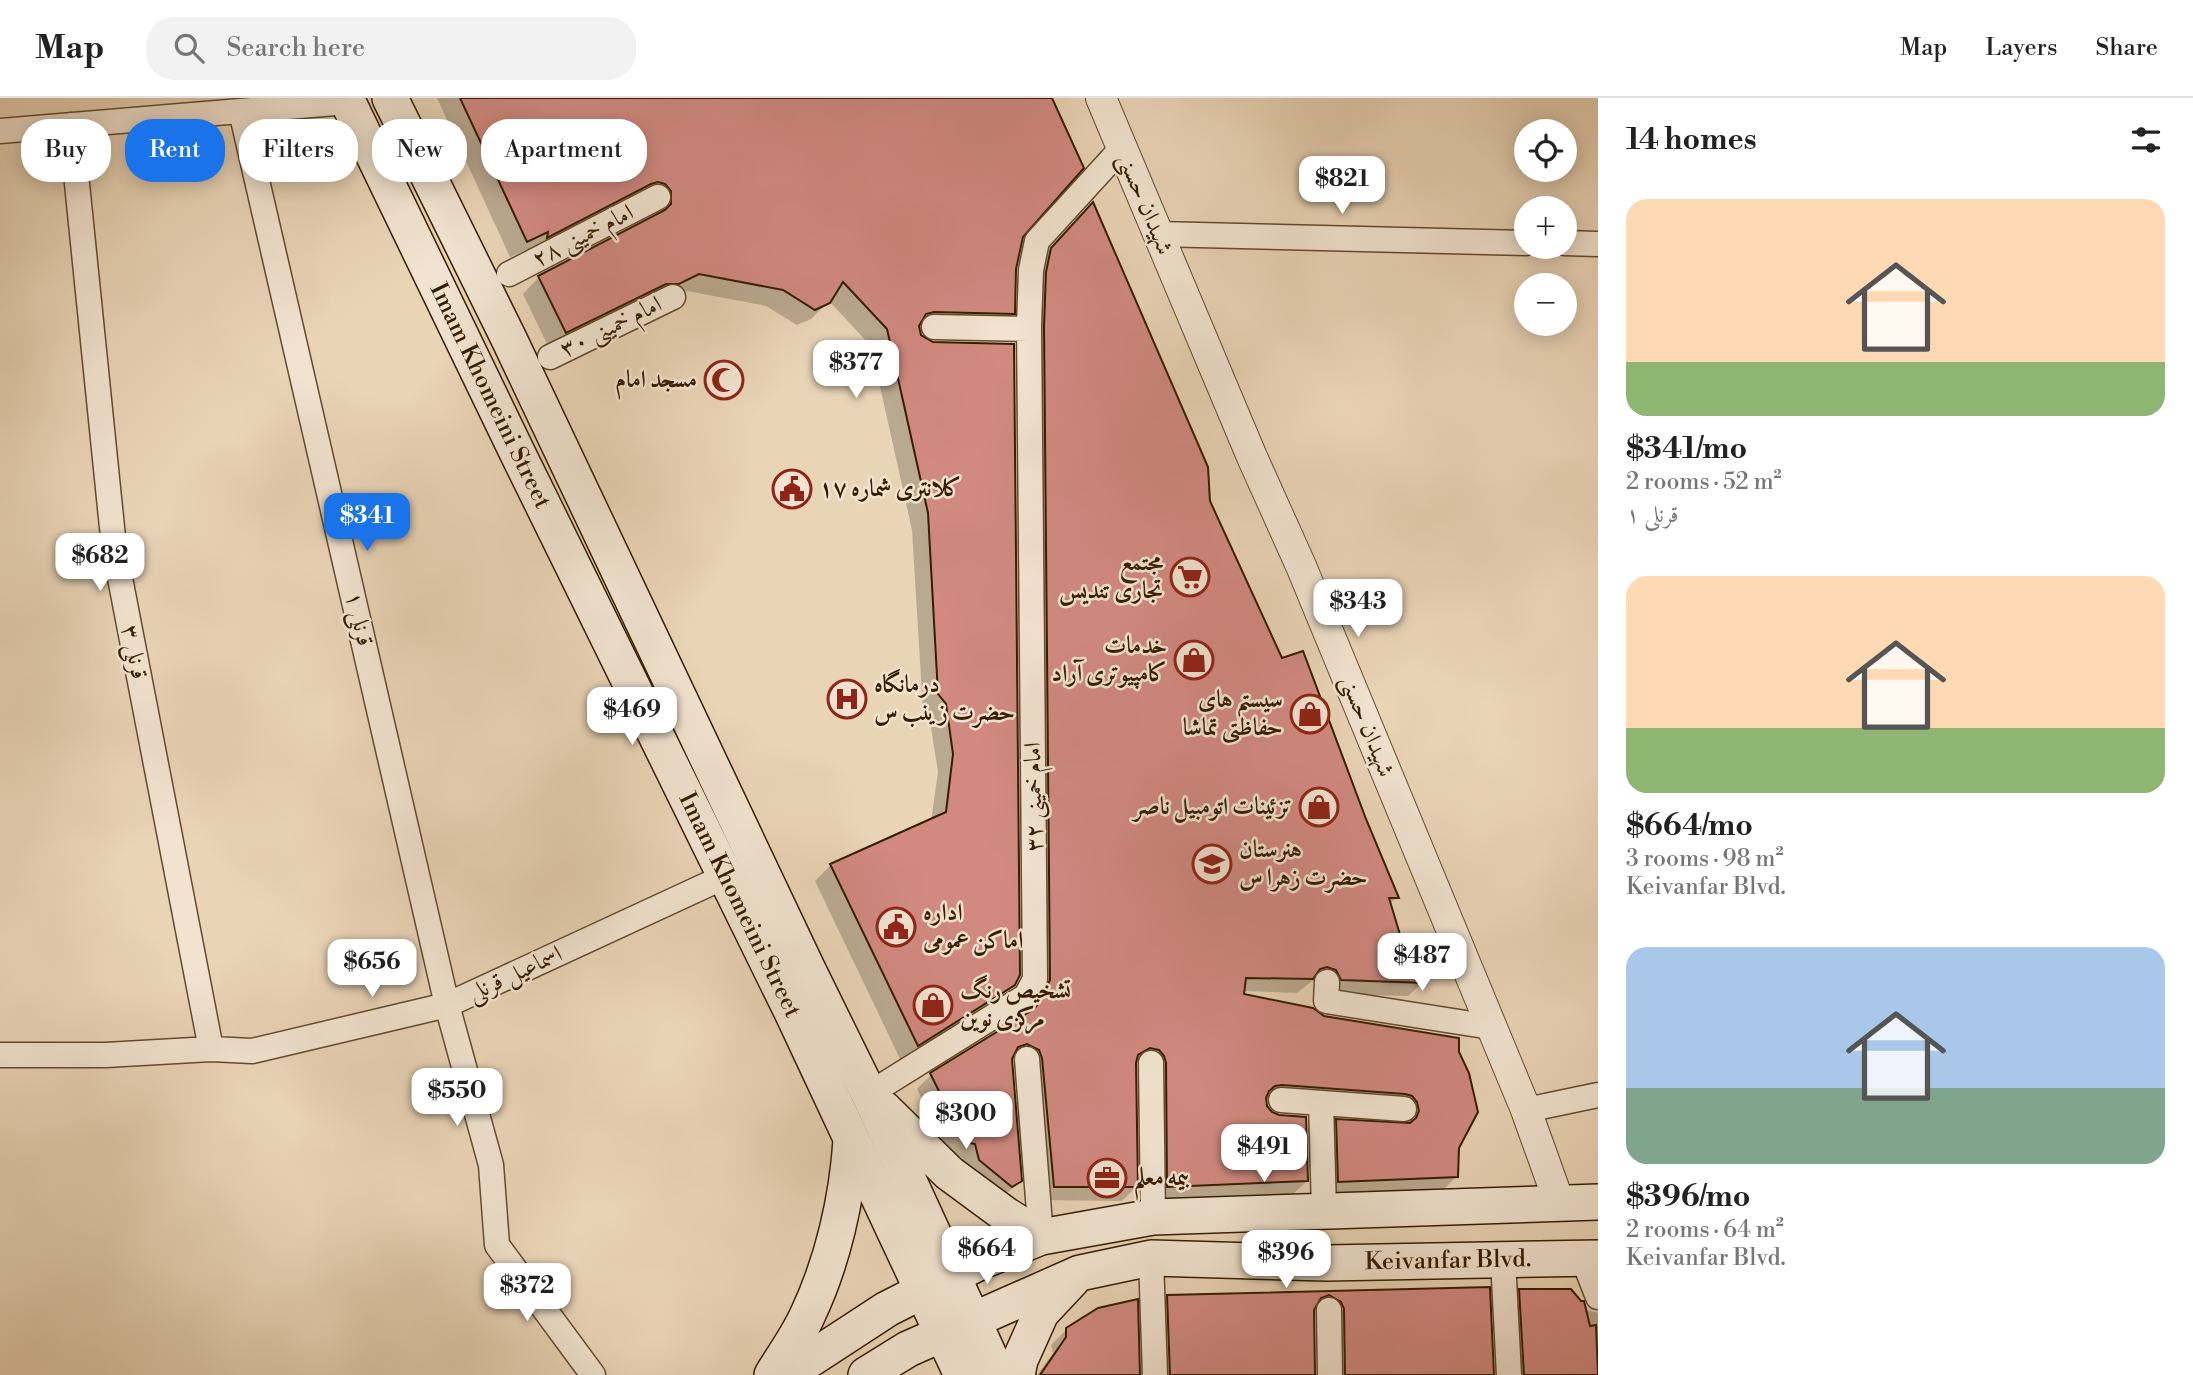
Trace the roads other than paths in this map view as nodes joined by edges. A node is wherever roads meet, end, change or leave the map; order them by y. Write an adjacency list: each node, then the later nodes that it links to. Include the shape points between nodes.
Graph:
1 (390, 98): 28 (main road, Imam Khomeini Street)
2 (1101, 98): 8 (street, شهیدان حسنی)
3 (347, 100): 4 (street); 20 (main road, Imam Khomeini Street)
4 (241, 111): 5 (street); 22 (street, قرنلی ۱)
5 (111, 122)
6 (21, 129): 7 (street)
7 (0, 131)
8 (1121, 149): 11 (street, شهیدان حسنی); 18 (street, امام خمینی ۳۲, via 1037,241)
9 (77, 182): 24 (street, قرنلی ۳, via 114,547)
10 (657, 197): 15 (street, امام خمینی ۲۸)
11 (1157, 234): 12 (street); 23 (street, شهیدان حسنی, via 1301,566)
12 (1514, 243)
13 (1577, 243): 14 (street)
14 (1598, 244)
15 (509, 274)
16 (673, 297): 19 (street, امام خمینی ۳۰)
17 (934, 327): 18 (street)
18 (1029, 328): 28 (street, امام خمینی ۳۲, via 1035,979 1026,996)
19 (550, 357)
20 (726, 876): 22 (street, اسماعیل قرنلی); 34 (main road, Imam Khomeini Street)
21 (1327, 982): 23 (street, via 1326,1001)
22 (447, 1005): 24 (street, اسماعیل قرنلی, via 252,1051); 48 (street, قرنلی ۱, via 492,1165 498,1245)
23 (1491, 1027): 33 (street, شهیدان حسنی)
24 (211, 1049): 25 (street, اسماعیل قرنلی)
25 (0, 1055)
26 (1027, 1059): 39 (street)
27 (1151, 1063): 38 (street)
28 (869, 1094): 39 (main road, via 949,1173); 44 (main road, Imam Khomeini Street)
29 (1598, 1095): 33 (street)
30 (1281, 1100): 31 (street)
31 (1321, 1104): 32 (street); 37 (street)
32 (1404, 1109)
33 (1526, 1110): 35 (street, شهیدان حسنی)
34 (852, 1141): 44 (main road, Imam Khomeini Street); 49 (main road, via 848,1181 828,1262 808,1316)
35 (1559, 1202): 36 (main road); 37 (main road); 41 (main road)
36 (1598, 1202)
37 (1324, 1210): 38 (main road)
38 (1153, 1217): 39 (main road)
39 (1041, 1237): 44 (main road)
40 (1151, 1258): 42 (main road, Keivanfar Blvd., via 1327,1263); 43 (main road, Keivanfar Blvd.); 55 (street)
41 (1590, 1259): 42 (main road, Keivanfar Blvd.); 45 (street)
42 (1503, 1260): 57 (street)
43 (1080, 1273): 47 (main road, Keivanfar Blvd.); 54 (main road, via 1041,1313)
44 (937, 1283): 47 (main road, Imam Khomeini Street); 50 (main road, via 887,1309)
45 (1598, 1297)
46 (1329, 1310): 56 (street)
47 (957, 1326): 51 (main road, Keivanfar Blvd.); 52 (main road, Imam Khomeini Street); 53 (main road)
48 (593, 1375)
49 (772, 1375)
50 (786, 1375)
51 (866, 1375)
52 (962, 1375)
53 (998, 1375)
54 (1017, 1375)
55 (1155, 1375)
56 (1330, 1375)
57 (1508, 1375)

